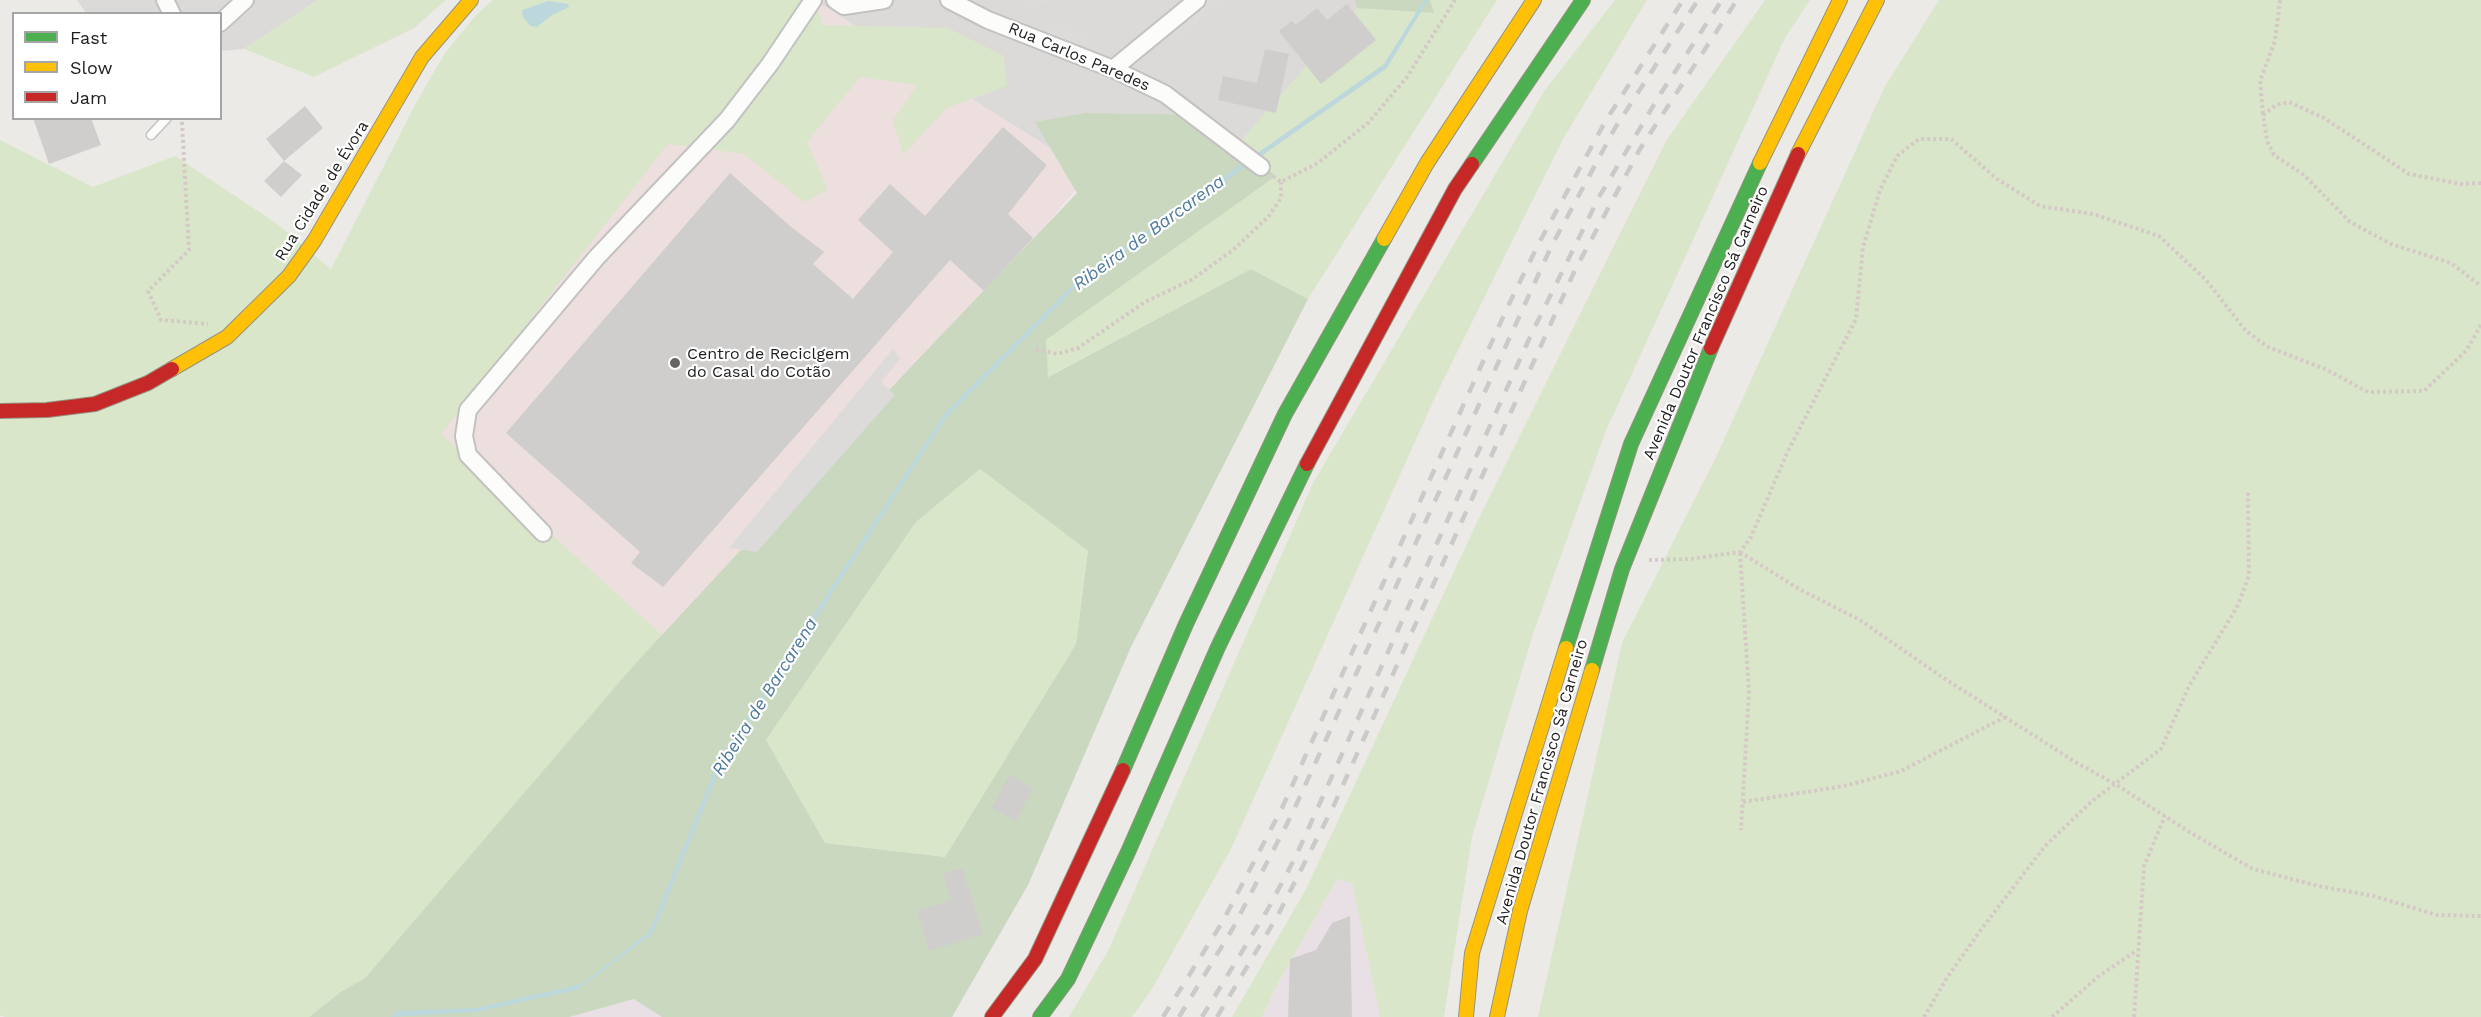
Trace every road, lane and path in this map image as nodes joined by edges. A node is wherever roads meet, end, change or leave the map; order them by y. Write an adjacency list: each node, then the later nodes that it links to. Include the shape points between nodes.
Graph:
1 (245, 0): 14 (street)
2 (471, 0): 27 (main road, Rua Cidade de Évora, via 422,57 314,241 289,276 248,319 227,337 148,383 95,404)
3 (835, 0): 4 (street, via 844,6)
4 (884, 0)
5 (949, 0): 15 (street, Rua Carlos Paredes, via 988,20)
6 (1197, 0): 15 (street)
7 (1455, 0): 21 (path, via 1407,77 1368,123 1318,163)
8 (1534, 0): 39 (main road, via 1427,163 1285,414 1186,624 1094,837 1035,958)
9 (1583, 0): 40 (main road, via 1455,189 1322,434 1218,647 1068,979)
10 (1840, 0): 41 (main road, Avenida Doutor Francisco Sá Carneiro, via 1631,444 1472,953)
11 (1877, 0): 31 (main road, Avenida Doutor Francisco Sá Carneiro, via 1805,140 1694,384)
12 (2280, 0): 16 (path, via 2276,41 2260,81)
13 (812, 1): 29 (street, via 727,120 597,257 468,410 464,436 468,455)
14 (222, 21)
15 (1113, 69): 20 (street, Rua Carlos Paredes, via 1165,94)
16 (2263, 115): 22 (path, via 2276,105 2289,102 2324,118 2409,174 2461,184); 23 (path, via 2267,141 2274,155 2304,175 2350,222 2391,244 2451,263)
17 (165, 120): 19 (lane)
18 (182, 120): 25 (path, via 189,250 148,291 161,320 206,322)
19 (151, 135)
20 (1261, 167): 21 (path)
21 (1281, 182): 26 (path, via 1281,198 1268,217 1232,251 1191,280 1145,302 1078,348 1057,354)
22 (2481, 183)
23 (2481, 286)
24 (2481, 325): 30 (path, via 2466,351 2424,391 2368,392 2325,369 2268,347 2246,331 2206,280 2159,236 2093,214 2040,206 1997,178 1951,139 1919,139 1897,156 1880,190 1863,247 1856,319 1787,453 1751,537)
25 (216, 329)
26 (1036, 349)
27 (0, 411)
28 (2248, 492): 33 (path, via 2249,576 2237,607 2189,686 2161,749)
29 (543, 533)
30 (1740, 552): 31 (path, via 1649,560); 32 (path, via 1799,589 1860,620); 34 (path, via 1749,693)
31 (1628, 554): 42 (main road, Avenida Doutor Francisco Sá Carneiro, via 1520,911)
32 (2005, 717): 33 (path); 34 (path, via 1901,771 1844,786)
33 (2115, 784): 35 (path); 43 (path, via 2045,846 1977,935)
34 (1743, 802): 36 (path)
35 (2165, 816): 37 (path, via 2253,869 2374,896 2437,915); 38 (path, via 2144,866)
36 (1742, 830)
37 (2481, 916)
38 (2137, 951): 44 (path, via 2099,976); 45 (path)
39 (992, 1017)
40 (1041, 1017)
41 (1466, 1017)
42 (1497, 1017)
43 (1924, 1017)
44 (2052, 1017)
45 (2134, 1017)

